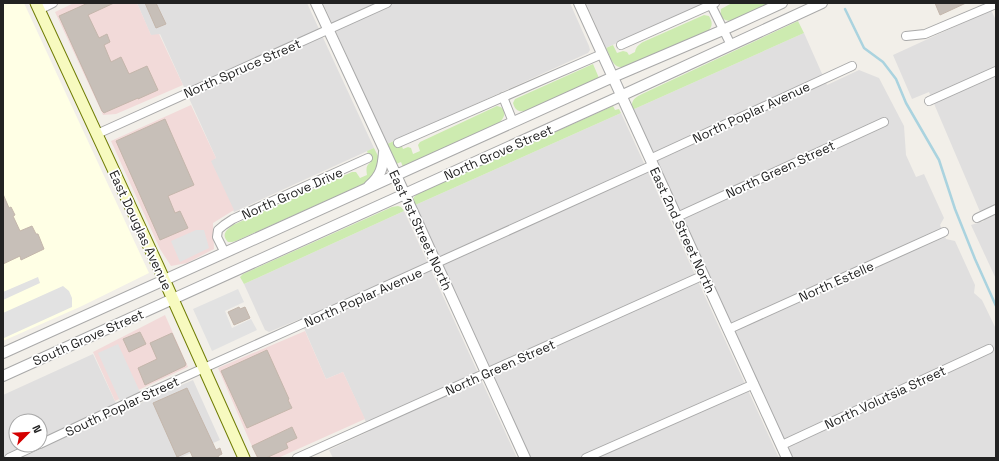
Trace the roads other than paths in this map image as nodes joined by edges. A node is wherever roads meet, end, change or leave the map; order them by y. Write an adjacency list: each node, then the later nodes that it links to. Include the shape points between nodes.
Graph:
1 (54, 3): 9 (street)
2 (316, 3): 10 (street, East 1st Street North)
3 (387, 3): 10 (street, North Spruce Street)
4 (579, 3): 15 (street, East 2nd Street North)
5 (782, 3): 11 (street, North Grove Street)
6 (822, 3): 14 (street, North Grove Street)
7 (713, 4): 11 (street); 13 (street)
8 (996, 4): 12 (street, via 925,34)
9 (37, 6): 24 (main road, East Douglas Avenue)
10 (328, 29): 24 (street, North Spruce Street); 26 (street, East 1st Street North)
11 (723, 30): 14 (street); 18 (street, North Grove Street)
12 (906, 36)
13 (621, 45)
14 (731, 46): 19 (street, North Grove Street)
15 (602, 54): 18 (street, East 2nd Street North); 20 (street)
16 (852, 66): 28 (street, North Poplar Avenue)
17 (996, 71): 21 (street)
18 (613, 77): 19 (street, East 2nd Street North); 22 (street, North Grove Street)
19 (622, 96): 28 (street, East 2nd Street North); 31 (street, North Grove Street)
20 (503, 97): 22 (street); 25 (street)
21 (929, 101)
22 (514, 122): 29 (street, North Grove Street)
23 (884, 122): 33 (street, North Green Street)
24 (97, 134): 39 (main road, East Douglas Avenue)
25 (398, 143)
26 (384, 150): 29 (street, East 1st Street North); 30 (street, via 383,165 379,174)
27 (368, 158): 36 (street, North Grove Drive, via 224,225 218,230 217,237)
28 (652, 162): 33 (street, East 2nd Street North); 37 (street, North Poplar Avenue)
29 (396, 175): 30 (street, North Grove Street); 31 (street, East 1st Street North)
30 (365, 190): 36 (street, North Grove Street)
31 (405, 194): 37 (street, East 1st Street North); 40 (street, North Grove Street)
32 (996, 209): 34 (street)
33 (677, 217): 38 (street, East 2nd Street North)
34 (977, 218)
35 (944, 232): 41 (street, North Estelle)
36 (224, 253): 39 (street, North Grove Street)
37 (436, 263): 44 (street, North Poplar Avenue); 45 (street, East 1st Street North)
38 (704, 275): 41 (street, East 2nd Street North); 45 (street, North Green Street)
39 (164, 281): 40 (main road, East Douglas Avenue); 43 (street, South Grove Street)
40 (172, 299): 44 (main road, East Douglas Avenue); 46 (street, South Grove Street)
41 (729, 329): 47 (street, East 2nd Street North)
42 (989, 349): 49 (street, North Volutsia Street)
43 (3, 353)
44 (204, 368): 48 (street, South Poplar Street); 52 (main road, East Douglas Avenue)
45 (486, 372): 53 (street, North Green Street); 54 (street, East 1st Street North)
46 (3, 376)
47 (754, 384): 49 (street, East 2nd Street North); 55 (street)
48 (48, 440)
49 (782, 445): 56 (street, East 2nd Street North)
50 (20, 453): 51 (street)
51 (9, 458)
52 (244, 458)
53 (297, 458)
54 (525, 458)
55 (586, 458)
56 (787, 458)

